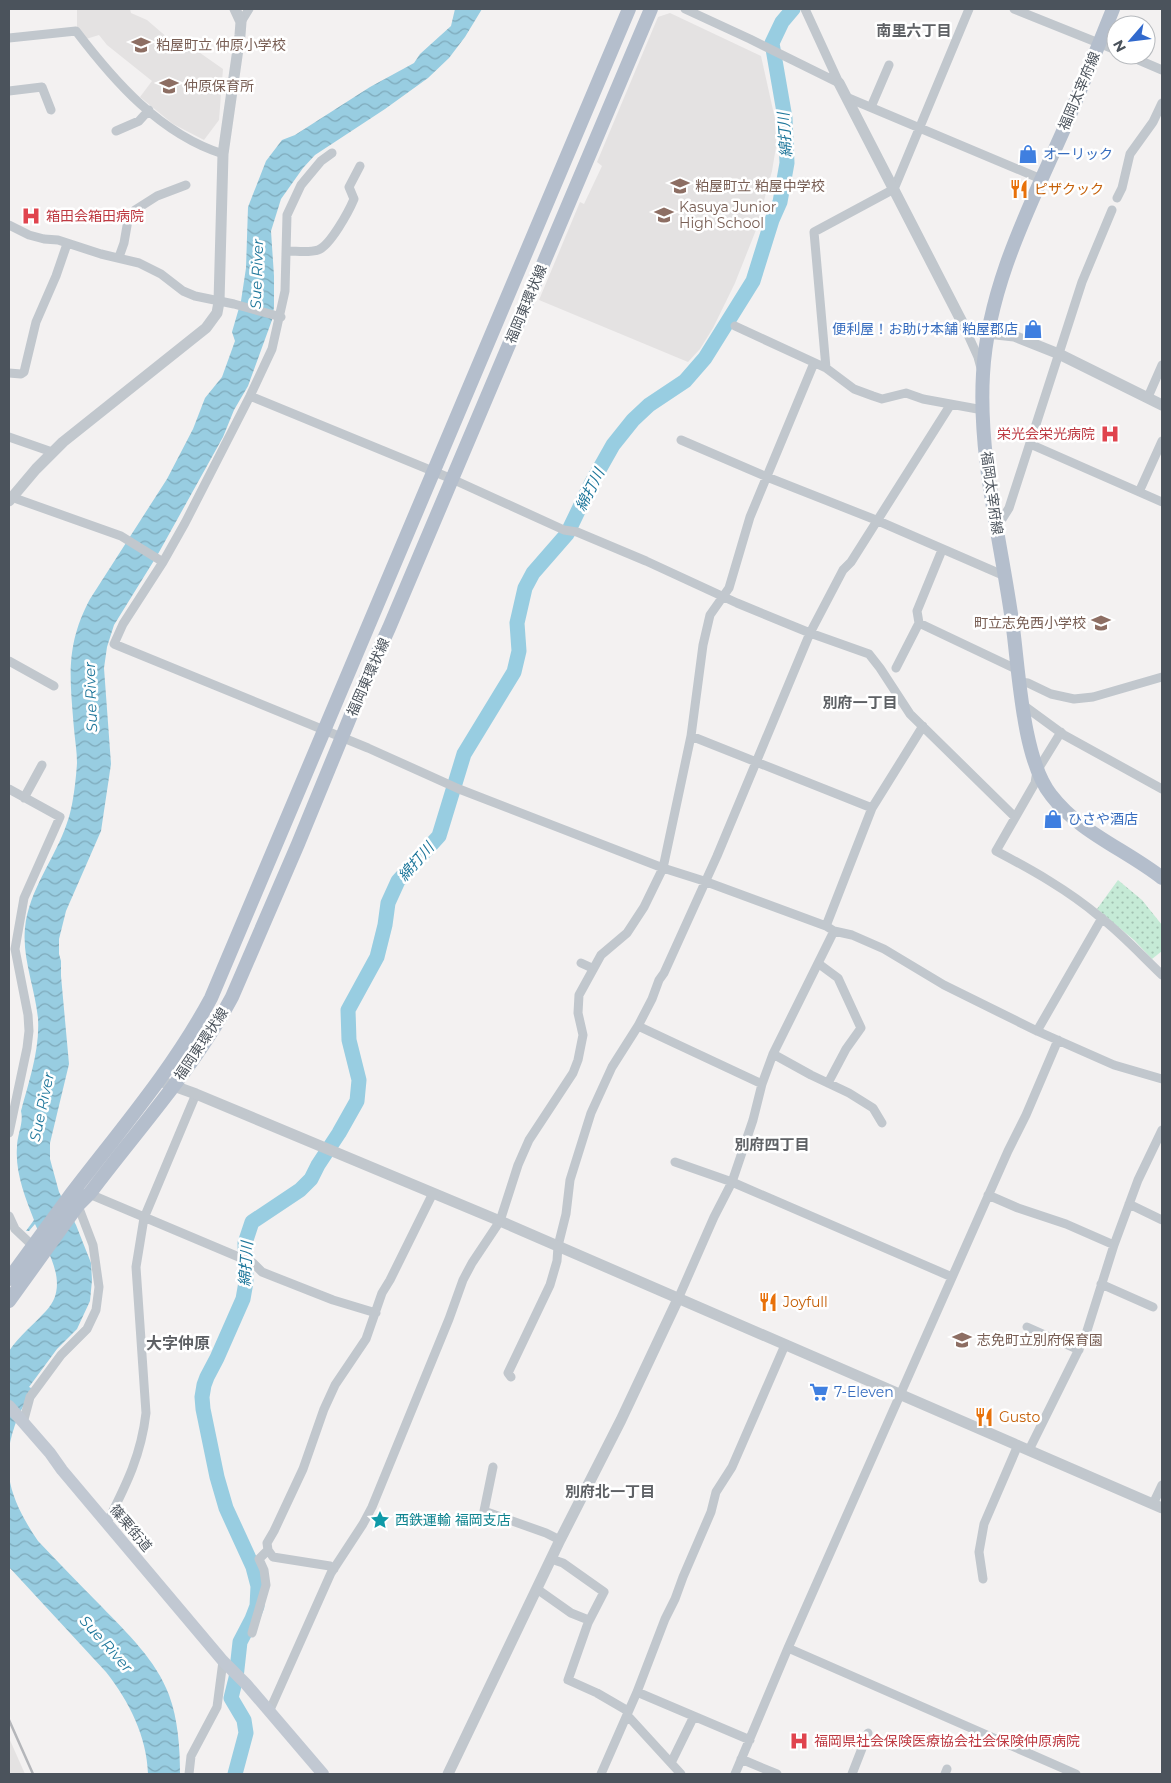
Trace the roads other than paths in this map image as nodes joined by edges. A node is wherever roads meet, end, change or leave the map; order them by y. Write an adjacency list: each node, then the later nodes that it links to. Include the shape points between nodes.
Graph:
1 (235, 9): 10 (street)
2 (248, 9): 10 (street)
3 (628, 9): 59 (main road, 福岡東環状線)
4 (651, 9): 61 (main road, 福岡東環状線)
5 (686, 9): 17 (street)
6 (804, 9): 17 (street)
7 (970, 9): 24 (street)
8 (1014, 9): 12 (street)
9 (1113, 9): 12 (main road, 福岡太宰府線)
10 (240, 22): 27 (street)
11 (9, 38): 23 (street, via 76,31 128,93)
12 (1099, 43): 13 (street); 29 (main road, 福岡太宰府線)
13 (1106, 46)
14 (1150, 65): 16 (street)
15 (890, 66): 21 (street)
16 (1162, 70)
17 (838, 83): 19 (street)
18 (9, 91): 22 (street, via 42,87)
19 (846, 97): 21 (street); 31 (street)
20 (1162, 103): 32 (street, via 1130,154)
21 (871, 107): 24 (street)
22 (51, 110)
23 (148, 110): 25 (street, via 139,121); 27 (street, via 171,129)
24 (919, 126): 29 (street); 31 (street)
25 (116, 131)
26 (332, 153): 36 (street, via 310,173 294,199 287,215)
27 (222, 154): 38 (street)
28 (360, 166): 36 (street, via 349,187 354,199 345,218 323,247)
29 (1041, 179): 42 (main road, 福岡太宰府線, via 1000,279)
30 (186, 185): 37 (street, via 157,196 135,210 128,220)
31 (894, 188): 41 (street); 46 (street, via 814,232)
32 (1117, 198)
33 (1112, 210): 43 (street, via 1082,282)
34 (9, 225): 35 (street, via 29,235)
35 (68, 244): 37 (street); 47 (street, via 36,322 24,372)
36 (287, 251): 39 (street, via 285,291)
37 (119, 257): 38 (street, via 138,262 194,296)
38 (219, 302): 39 (street); 58 (street, via 217,313 206,328)
39 (278, 316): 49 (street, via 272,350)
40 (735, 326): 44 (street)
41 (964, 326): 42 (street); 48 (street)
42 (987, 334): 43 (street, via 1014,336); 48 (main road, 福岡太宰府線)
43 (1059, 354): 50 (street); 57 (street)
44 (814, 363): 46 (street); 60 (street)
45 (1162, 365): 50 (street)
46 (826, 368): 51 (street, via 854,389 882,399 906,393)
47 (9, 373)
48 (983, 375): 53 (main road, 福岡太宰府線)
49 (250, 396): 59 (street); 68 (street)
50 (1148, 397): 52 (street)
51 (951, 404): 53 (street); 65 (street)
52 (1162, 405)
53 (983, 410): 66 (main road, 福岡太宰府線)
54 (9, 437): 58 (street)
55 (681, 440): 60 (street)
56 (1162, 441): 62 (street)
57 (1030, 444): 62 (street); 66 (street, via 1009,508)
58 (52, 452): 63 (street)
59 (434, 472): 61 (street); 80 (main road, 福岡東環状線)
60 (767, 477): 65 (street); 70 (street, via 750,517)
61 (452, 479): 70 (street, via 564,530 577,532); 83 (main road, 福岡東環状線)
62 (1139, 492): 64 (street)
63 (10, 498): 68 (street, via 121,536)
64 (1162, 502)
65 (876, 520): 67 (street); 72 (street, via 843,570)
66 (997, 527): 69 (main road, 福岡太宰府線)
67 (942, 550): 69 (street); 71 (street, via 916,611)
68 (160, 560): 80 (street, via 114,644)
69 (1005, 576): 75 (main road, 福岡太宰府線)
70 (725, 596): 72 (street); 82 (street, via 710,615 705,635)
71 (919, 623): 74 (street); 75 (street)
72 (810, 633): 79 (street, via 869,654 910,714); 84 (street)
73 (9, 662): 77 (street)
74 (896, 668)
75 (1019, 676): 76 (street, via 1051,694 1074,699 1093,697); 78 (main road, 福岡太宰府線)
76 (1162, 677)
77 (54, 686)
78 (1023, 705): 81 (street); 86 (main road, 福岡太宰府線)
79 (923, 726): 90 (street); 91 (street)
80 (324, 730): 83 (street); 107 (main road, 福岡東環状線, via 211,998)
81 (1061, 732): 86 (street); 88 (street)
82 (691, 736): 84 (street); 92 (street)
83 (342, 737): 92 (street, via 459,789); 107 (main road, 福岡東環状線, via 232,997 221,1018)
84 (756, 763): 90 (street); 94 (street)
85 (42, 765): 89 (street)
86 (1037, 771): 91 (street, via 1035,783); 93 (main road, 福岡太宰府線, via 1050,795 1070,816)
87 (9, 789): 89 (street)
88 (1162, 789)
89 (24, 798): 113 (street, via 60,817 24,898 15,949 29,1030)
90 (872, 808): 96 (street)
91 (1015, 817): 95 (street, via 996,851 1073,895)
92 (663, 868): 94 (street); 100 (street, via 627,933 601,955)
93 (1162, 878)
94 (704, 881): 96 (street); 102 (street)
95 (1102, 918): 101 (street); 103 (street)
96 (826, 926): 97 (street)
97 (834, 931): 99 (street); 103 (street, via 884,949 944,985)
98 (581, 963): 100 (street)
99 (819, 964): 105 (street); 108 (street, via 838,978 861,1028)
100 (592, 968): 124 (street, via 579,994 578,1013 583,1035 578,1060 530,1140)
101 (1162, 975)
102 (638, 1026): 109 (street); 127 (street, via 612,1067 591,1113 570,1180)
103 (1037, 1031): 104 (street)
104 (1058, 1040): 106 (street, via 1114,1065); 118 (street)
105 (772, 1054): 108 (street); 109 (street)
106 (1162, 1079)
107 (167, 1083): 110 (street); 116 (main road, 福岡東環状線); 119 (main road, 福岡東環状線)
108 (828, 1083): 111 (street, via 872,1108)
109 (762, 1084): 115 (street)
110 (196, 1094): 117 (street); 122 (street)
111 (882, 1123)
112 (1162, 1130): 120 (street)
113 (9, 1133)
114 (675, 1162): 115 (street)
115 (732, 1182): 128 (street); 131 (street)
116 (90, 1193): 119 (main road, 福岡東環状線); 122 (street)
117 (433, 1193): 124 (street); 134 (street, via 382,1293)
118 (988, 1195): 125 (street); 128 (street)
119 (73, 1202): 126 (main road, 福岡東環状線); 132 (main road, 福岡東環状線); 140 (street, via 94,1245 99,1287 96,1310 87,1329 61,1355)
120 (1129, 1204): 123 (street); 125 (street)
121 (9, 1216): 126 (street, via 15,1229)
122 (144, 1218): 134 (street, via 253,1263 262,1272 333,1300); 146 (street, via 136,1267 146,1413 144,1430 124,1489)
123 (1162, 1220)
124 (500, 1221): 127 (street); 150 (street, via 463,1280 372,1507)
125 (1114, 1245): 130 (street)
126 (33, 1246): 129 (main road, 福岡東環状線)
127 (558, 1246): 131 (street); 138 (street, via 550,1285 508,1373)
128 (952, 1277): 139 (street)
129 (9, 1279)
130 (1101, 1284): 133 (street); 137 (street)
131 (678, 1299): 136 (street); 147 (street, via 622,1420)
132 (9, 1301)
133 (1153, 1307)
134 (376, 1312): 148 (street, via 366,1339 335,1385 324,1409 303,1469 267,1543)
135 (1027, 1327): 137 (street)
136 (785, 1345): 139 (street); 157 (street, via 732,1467 716,1492 711,1512)
137 (1079, 1350): 142 (street)
138 (511, 1377)
139 (900, 1394): 141 (street); 155 (street)
140 (16, 1415): 146 (main road, 篠栗街道)
141 (1018, 1445): 142 (street); 151 (street, via 984,1524 979,1552)
142 (1029, 1450): 145 (street)
143 (493, 1467): 147 (street, via 484,1511)
144 (1162, 1485): 145 (street)
145 (1158, 1506)
146 (107, 1523): 156 (main road, 篠栗街道)
147 (560, 1540): 149 (street)
148 (268, 1550): 150 (street, via 273,1556); 154 (street, via 259,1559 266,1585)
149 (551, 1559): 152 (street); 153 (street, via 604,1592)
150 (334, 1569): 158 (street)
151 (982, 1579)
152 (537, 1589): 153 (street); 167 (street)
153 (588, 1623): 159 (street, via 568,1680 597,1693)
154 (252, 1633)
155 (788, 1648): 162 (street); 173 (street)
156 (223, 1660): 158 (main road, 篠栗街道); 165 (street, via 217,1707 191,1756)
157 (637, 1692): 159 (street); 160 (street)
158 (269, 1712): 166 (main road)
159 (627, 1713): 164 (street); 168 (street)
160 (694, 1716): 162 (street); 164 (street)
161 (868, 1733): 172 (street)
162 (750, 1740): 163 (street)
163 (741, 1759): 170 (street); 171 (street)
164 (671, 1763): 169 (street)
165 (189, 1774)
166 (323, 1774)
167 (448, 1774)
168 (602, 1774)
169 (682, 1774)
170 (735, 1774)
171 (777, 1774)
172 (852, 1774)
173 (1076, 1774)

